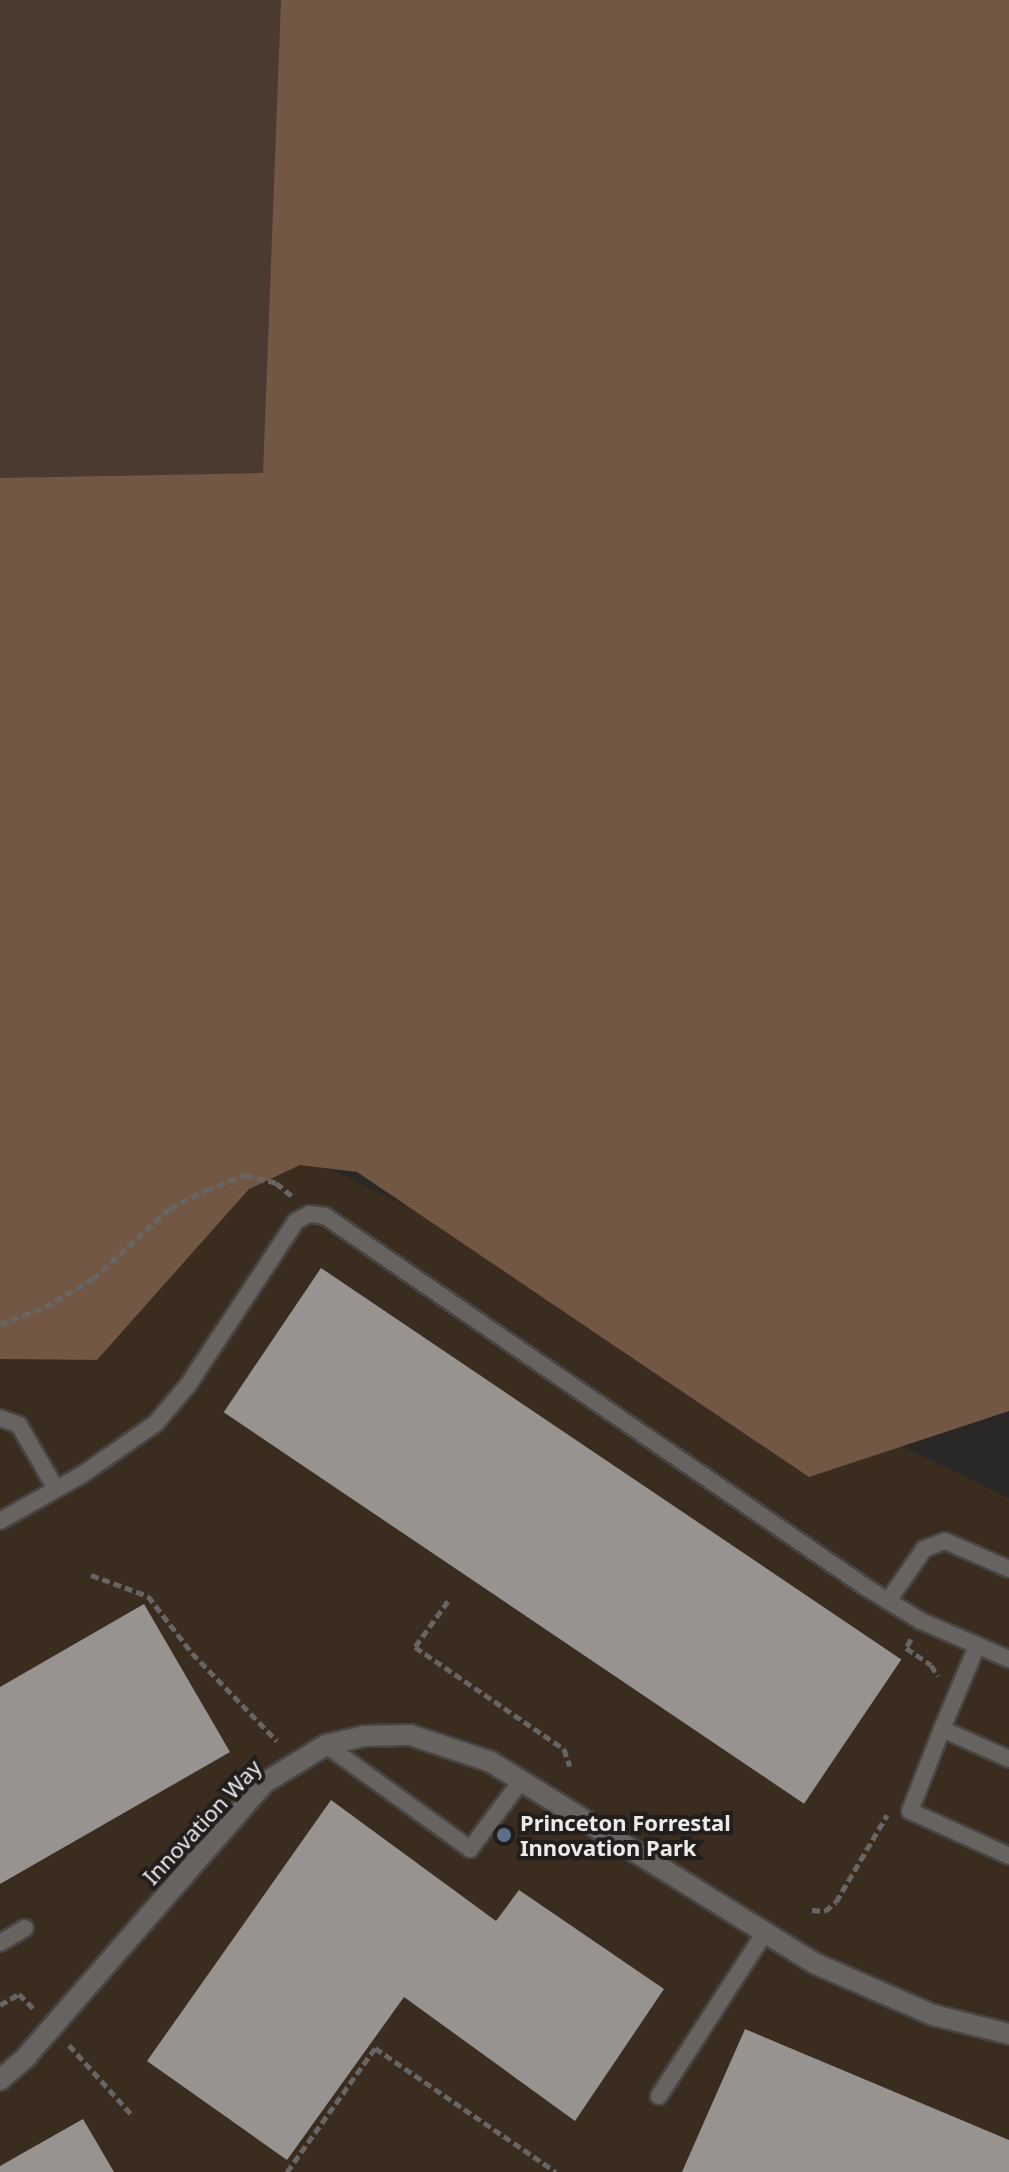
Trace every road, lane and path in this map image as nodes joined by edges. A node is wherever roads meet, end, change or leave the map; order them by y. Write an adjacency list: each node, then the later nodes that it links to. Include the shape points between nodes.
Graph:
1 (285, 1189): 2 (path, via 245,1175 206,1190 170,1208 93,1279 45,1307)
2 (0, 1324)
3 (0, 1418): 4 (lane, via 19,1425)
4 (56, 1489): 5 (lane); 9 (lane, via 156,1423 188,1385 296,1221 309,1214 325,1216)
5 (0, 1521)
6 (1009, 1569): 9 (lane, via 945,1541 924,1549)
7 (91, 1575): 15 (path, via 148,1596 192,1653)
8 (448, 1601): 18 (path, via 415,1647 564,1749)
9 (888, 1601): 10 (lane)
10 (921, 1621): 11 (lane); 13 (path, via 906,1648 931,1665)
11 (977, 1646): 12 (lane); 14 (lane)
12 (1009, 1659)
13 (939, 1692)
14 (942, 1729): 17 (lane); 21 (lane, via 910,1811)
15 (277, 1741)
16 (326, 1745): 19 (street, Innovation Way, via 364,1736 410,1735 456,1746); 19 (lane, via 470,1849); 27 (street, Innovation Way, via 264,1783 26,2057)
17 (1009, 1759)
18 (570, 1766)
19 (521, 1781): 24 (street, Innovation Way)
20 (891, 1806): 22 (path, via 836,1902 825,1911)
21 (1009, 1856)
22 (812, 1910)
23 (25, 1928): 25 (lane)
24 (765, 1932): 26 (street, Innovation Way, via 872,1991 933,2015); 28 (lane)
25 (0, 1943)
26 (1009, 2034)
27 (0, 2080)
28 (659, 2096)
29 (287, 2172): 30 (path, via 375,2048)
30 (556, 2172)

